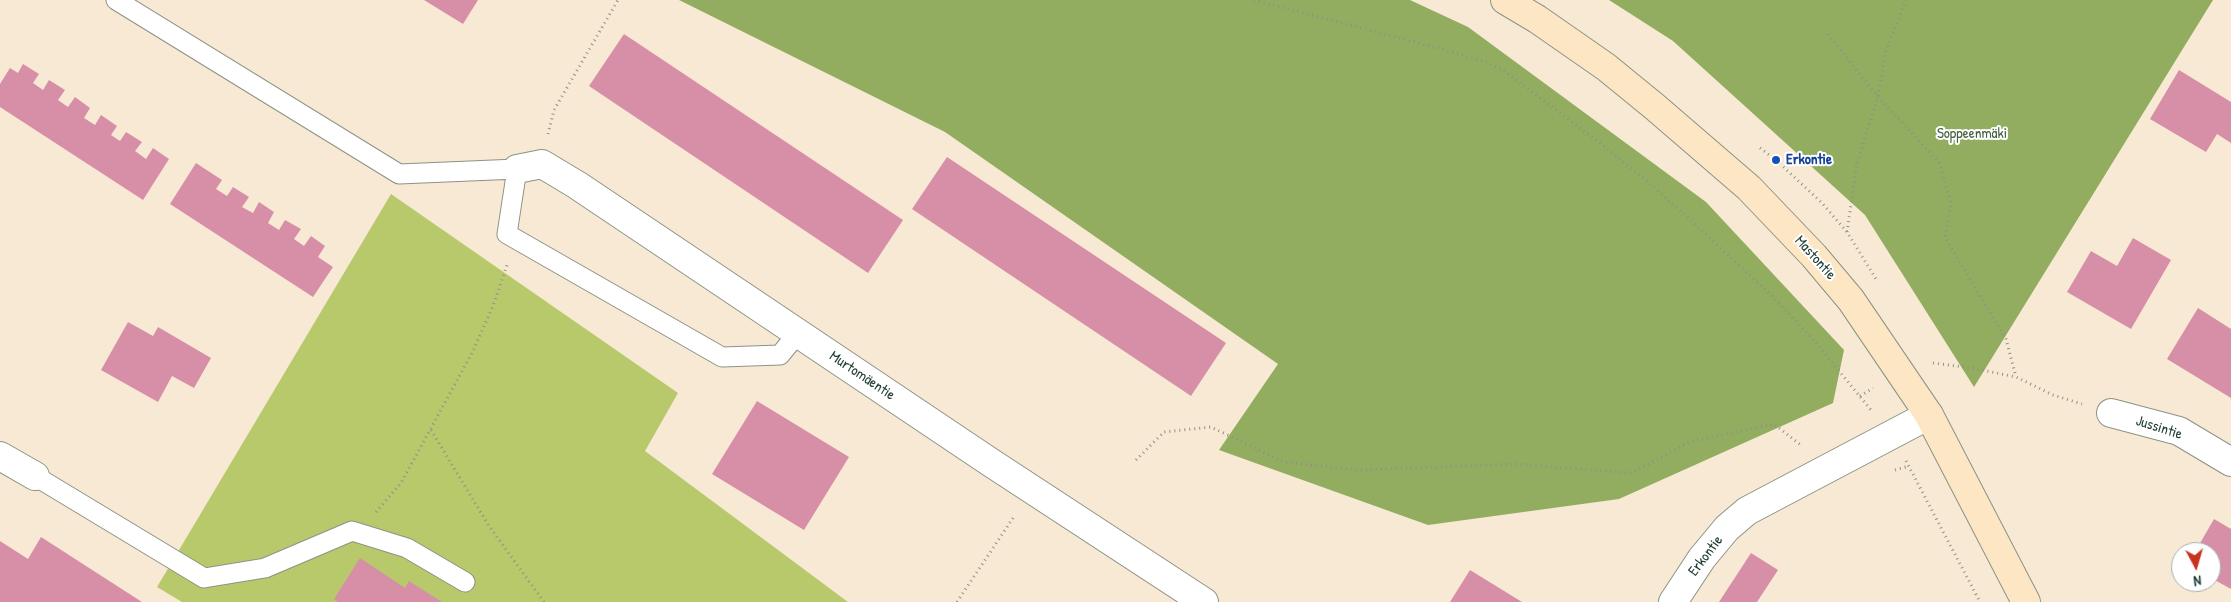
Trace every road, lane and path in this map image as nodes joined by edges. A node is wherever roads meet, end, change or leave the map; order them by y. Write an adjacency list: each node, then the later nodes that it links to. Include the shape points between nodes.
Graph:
1 (116, 0): 9 (lane, via 399,174)
2 (618, 0): 9 (path, via 554,110)
3 (1254, 0): 17 (path, via 1434,47 1503,70 1654,187 1771,295 1840,370)
4 (1505, 0): 15 (main road, Mastontie, via 1606,68 1749,188 1851,300)
5 (1906, 0): 7 (path, via 1886,51)
6 (1828, 34): 7 (path)
7 (1878, 97): 8 (path, via 1857,163 1847,232 1804,185); 13 (path, via 1940,162 1951,204 1944,237 2006,339)
8 (1760, 148)
9 (529, 167): 10 (lane); 11 (street, Murtomäentie, via 577,184)
10 (507, 234): 11 (lane, via 722,356 780,355); 16 (path, via 509,260 493,306)
11 (798, 333): 23 (street, Murtomäentie)
12 (1926, 362): 13 (path)
13 (2016, 377): 14 (path, via 2053,395)
14 (2111, 413): 21 (street, Jussintie, via 2179,432)
15 (1929, 415): 17 (street, Erkontie); 31 (main road, Mastontie)
16 (431, 430): 24 (path, via 400,482 378,510); 26 (path, via 489,526)
17 (1891, 435): 29 (street, Erkontie, via 1747,511 1727,528 1702,558); 30 (path)
18 (1809, 451): 20 (path, via 1774,424 1689,442 1632,473 1516,464 1358,470 1284,462 1211,427 1164,432)
19 (0, 456): 22 (street)
20 (1136, 460)
21 (2231, 462)
22 (35, 476): 24 (lane, via 204,578 265,568)
23 (1032, 490): 27 (path); 28 (street, Murtomäentie)
24 (352, 531): 25 (lane, via 407,548)
25 (465, 582)
26 (544, 602)
27 (957, 602)
28 (1204, 602)
29 (1673, 602)
30 (1980, 602)
31 (2026, 602)

